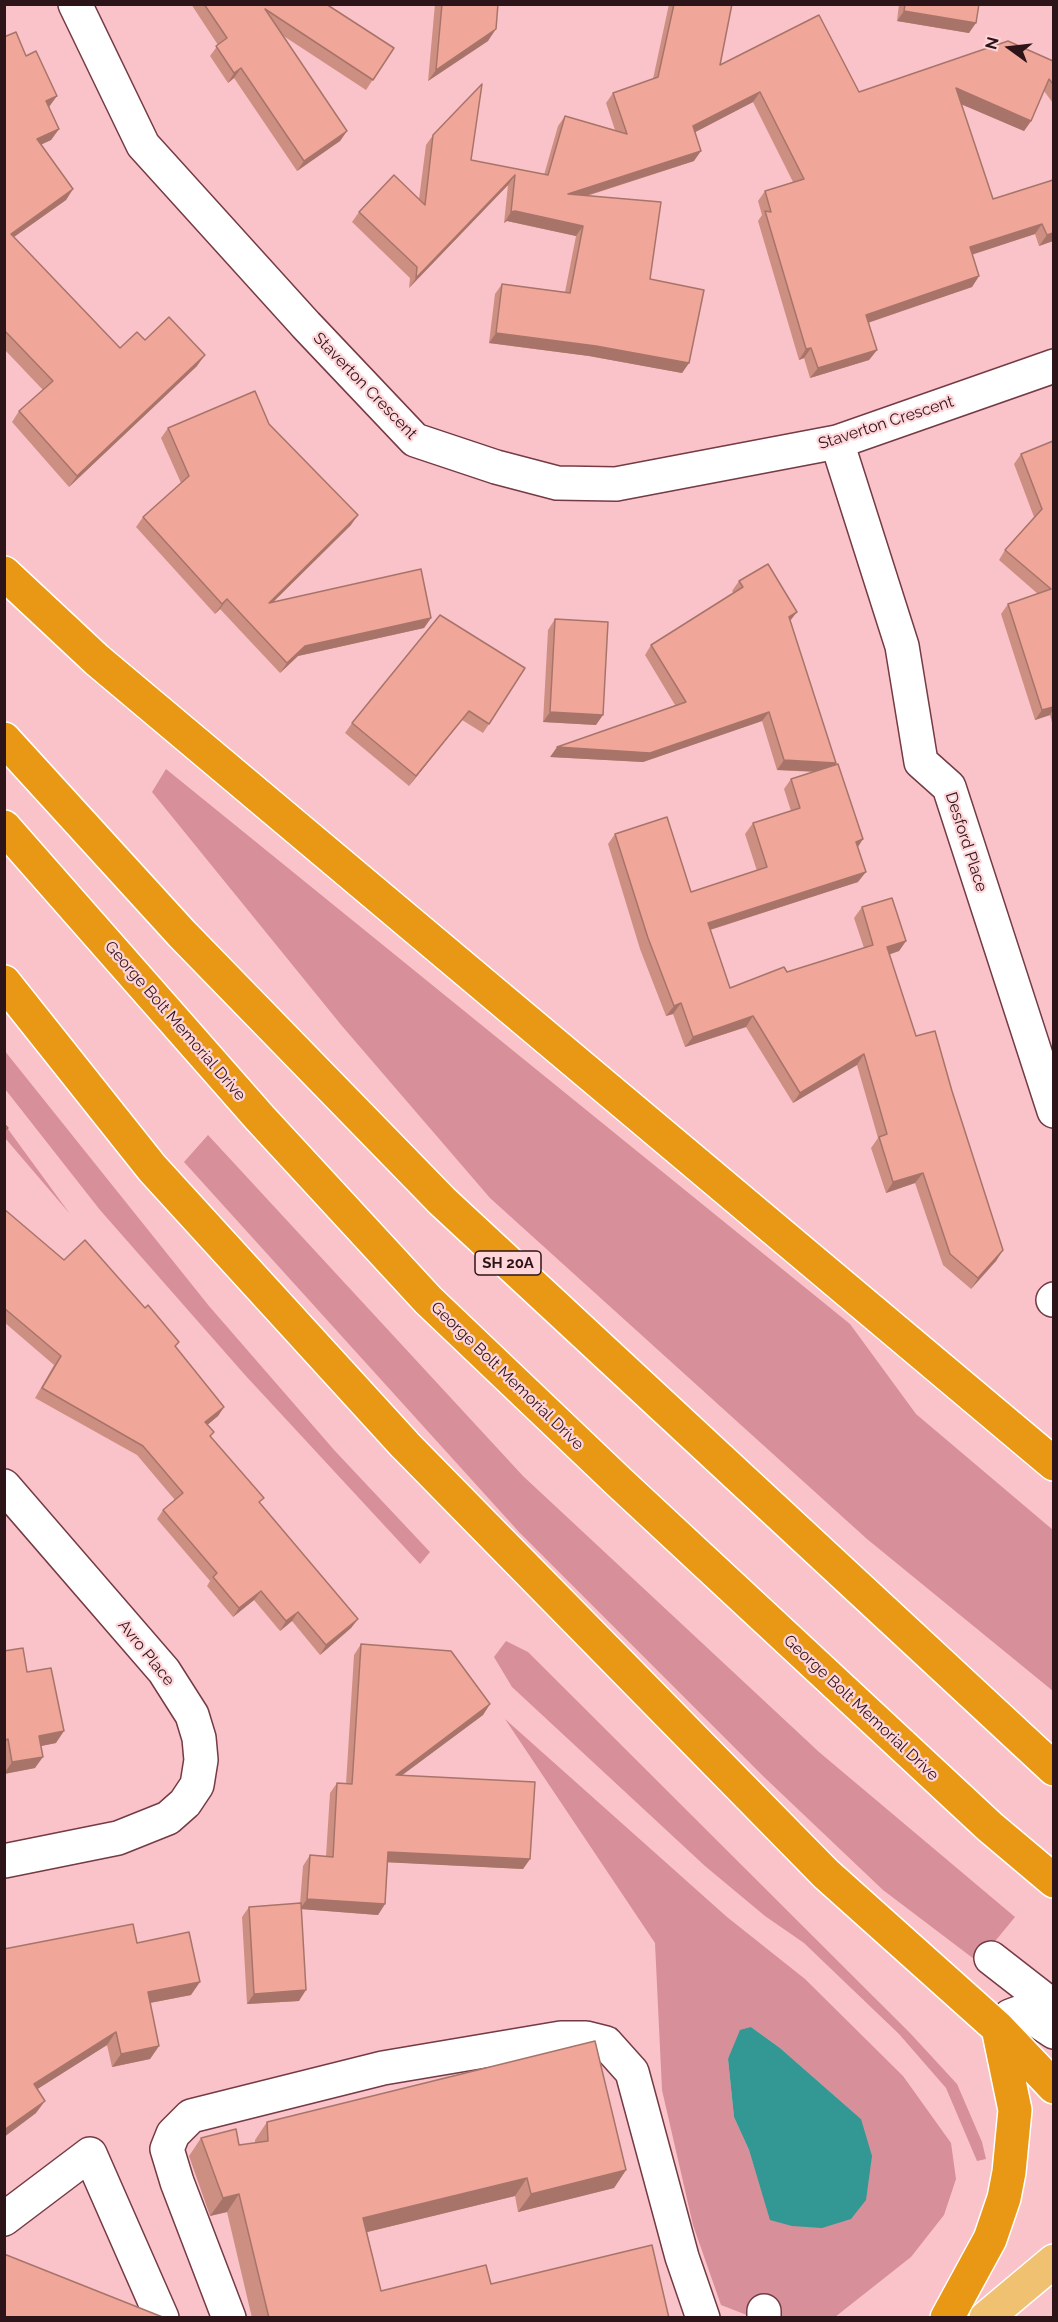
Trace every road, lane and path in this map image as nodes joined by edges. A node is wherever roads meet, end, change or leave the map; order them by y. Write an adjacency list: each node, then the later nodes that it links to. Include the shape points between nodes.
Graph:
1 (75, 4): 3 (street, Staverton Crescent, via 143,145 415,440 557,483 616,484)
2 (1053, 366): 3 (street, Staverton Crescent)
3 (837, 442): 8 (street, Desford Place, via 902,646 921,762 949,787)
4 (4, 573): 9 (highway, via 97,660)
5 (4, 739): 11 (highway, SH 20A, via 182,934 442,1201)
6 (4, 827): 13 (highway, George Bolt Memorial Drive, via 260,1118 428,1300 955,1795)
7 (4, 982): 16 (highway, via 152,1168 405,1445 826,1874)
8 (1053, 1111)
9 (1053, 1464)
10 (4, 1486): 12 (street, Avro Place, via 164,1671 192,1715 201,1760 196,1785 185,1803 168,1818 118,1838)
11 (1053, 1769)
12 (4, 1861)
13 (1053, 1881)
14 (991, 1958): 15 (street)
15 (1053, 2007)
16 (998, 2028): 17 (street, via 1018,2013); 18 (highway); 24 (highway, via 1015,2110 1009,2172 990,2239)
17 (1053, 2032)
18 (1053, 2087)
19 (4, 2219): 21 (street, via 90,2154)
20 (1053, 2261): 25 (main road)
21 (162, 2318)
22 (229, 2318): 23 (street, via 167,2149 172,2134 191,2116 383,2068 561,2038 606,2043 632,2072 682,2257)
23 (703, 2318)
24 (947, 2318)
25 (986, 2318)

